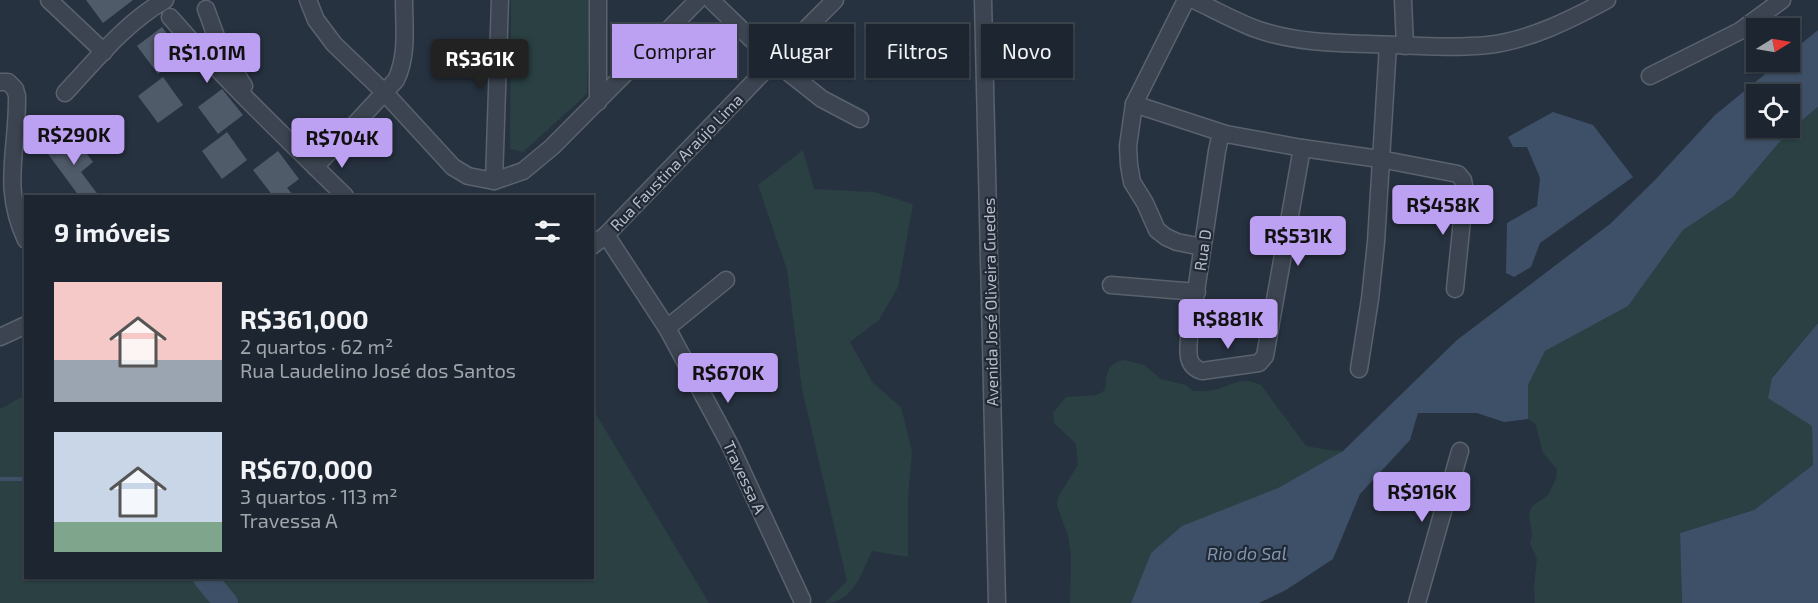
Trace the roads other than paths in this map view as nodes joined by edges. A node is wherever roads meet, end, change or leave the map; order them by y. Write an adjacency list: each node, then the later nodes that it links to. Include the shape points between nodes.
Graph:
1 (49, 0): 21 (street)
2 (167, 0): 17 (street); 21 (street, via 138,18)
3 (308, 0): 27 (street, via 325,34)
4 (404, 0): 27 (street, via 401,69)
5 (500, 0): 36 (street)
6 (598, 0): 28 (street)
7 (698, 0): 28 (street)
8 (711, 0): 19 (street)
9 (835, 0): 18 (street, Rua Faustina Araújo Lima)
10 (983, 0): 52 (street, Avenida José Oliveira Guedes)
11 (1186, 0): 29 (street)
12 (1194, 0): 20 (street, via 1256,28 1292,38)
13 (1403, 0): 20 (street)
14 (1607, 0): 20 (street, via 1568,21 1489,44)
15 (1782, 0): 22 (street, via 1740,31)
16 (206, 4): 17 (street, via 200,20 188,25); 31 (street, via 214,35 227,60)
17 (170, 17): 31 (street, via 233,87)
18 (811, 24)
19 (749, 37)
20 (1397, 45): 34 (street)
21 (104, 52): 26 (street)
22 (1650, 76)
23 (758, 78): 39 (street, Rua Faustina Araújo Lima)
24 (796, 78): 30 (street, via 831,105)
25 (4, 82): 38 (street, via 15,89 17,98 11,183 16,216)
26 (65, 93)
27 (385, 93): 35 (street); 36 (street, via 453,167 468,176)
28 (598, 102): 36 (street, via 523,171)
29 (1134, 104): 32 (street); 41 (street, via 1128,165 1134,186 1160,233)
30 (860, 119)
31 (272, 123): 35 (street)
32 (1226, 134): 33 (street); 41 (street, Rua D, via 1219,140)
33 (1302, 148): 34 (street); 45 (street, Rua D, via 1266,352 1259,363 1207,371 1194,368 1188,351)
34 (1380, 159): 44 (street, via 1461,177 1465,191); 49 (street, via 1373,265)
35 (315, 167): 37 (street)
36 (494, 181)
37 (344, 195)
38 (24, 235)
39 (606, 235): 40 (street, Rua Faustina Araújo Lima); 47 (street, Travessa A)
40 (594, 244)
41 (1202, 247): 45 (street, Rua D)
42 (726, 280): 47 (street)
43 (1111, 285): 45 (street)
44 (1455, 290)
45 (1197, 292)
46 (24, 326): 48 (street)
47 (667, 328): 51 (street, Travessa A, via 730,445)
48 (0, 337)
49 (1359, 369)
50 (1460, 451): 53 (street)
51 (802, 600)
52 (997, 603)
53 (1417, 603)

